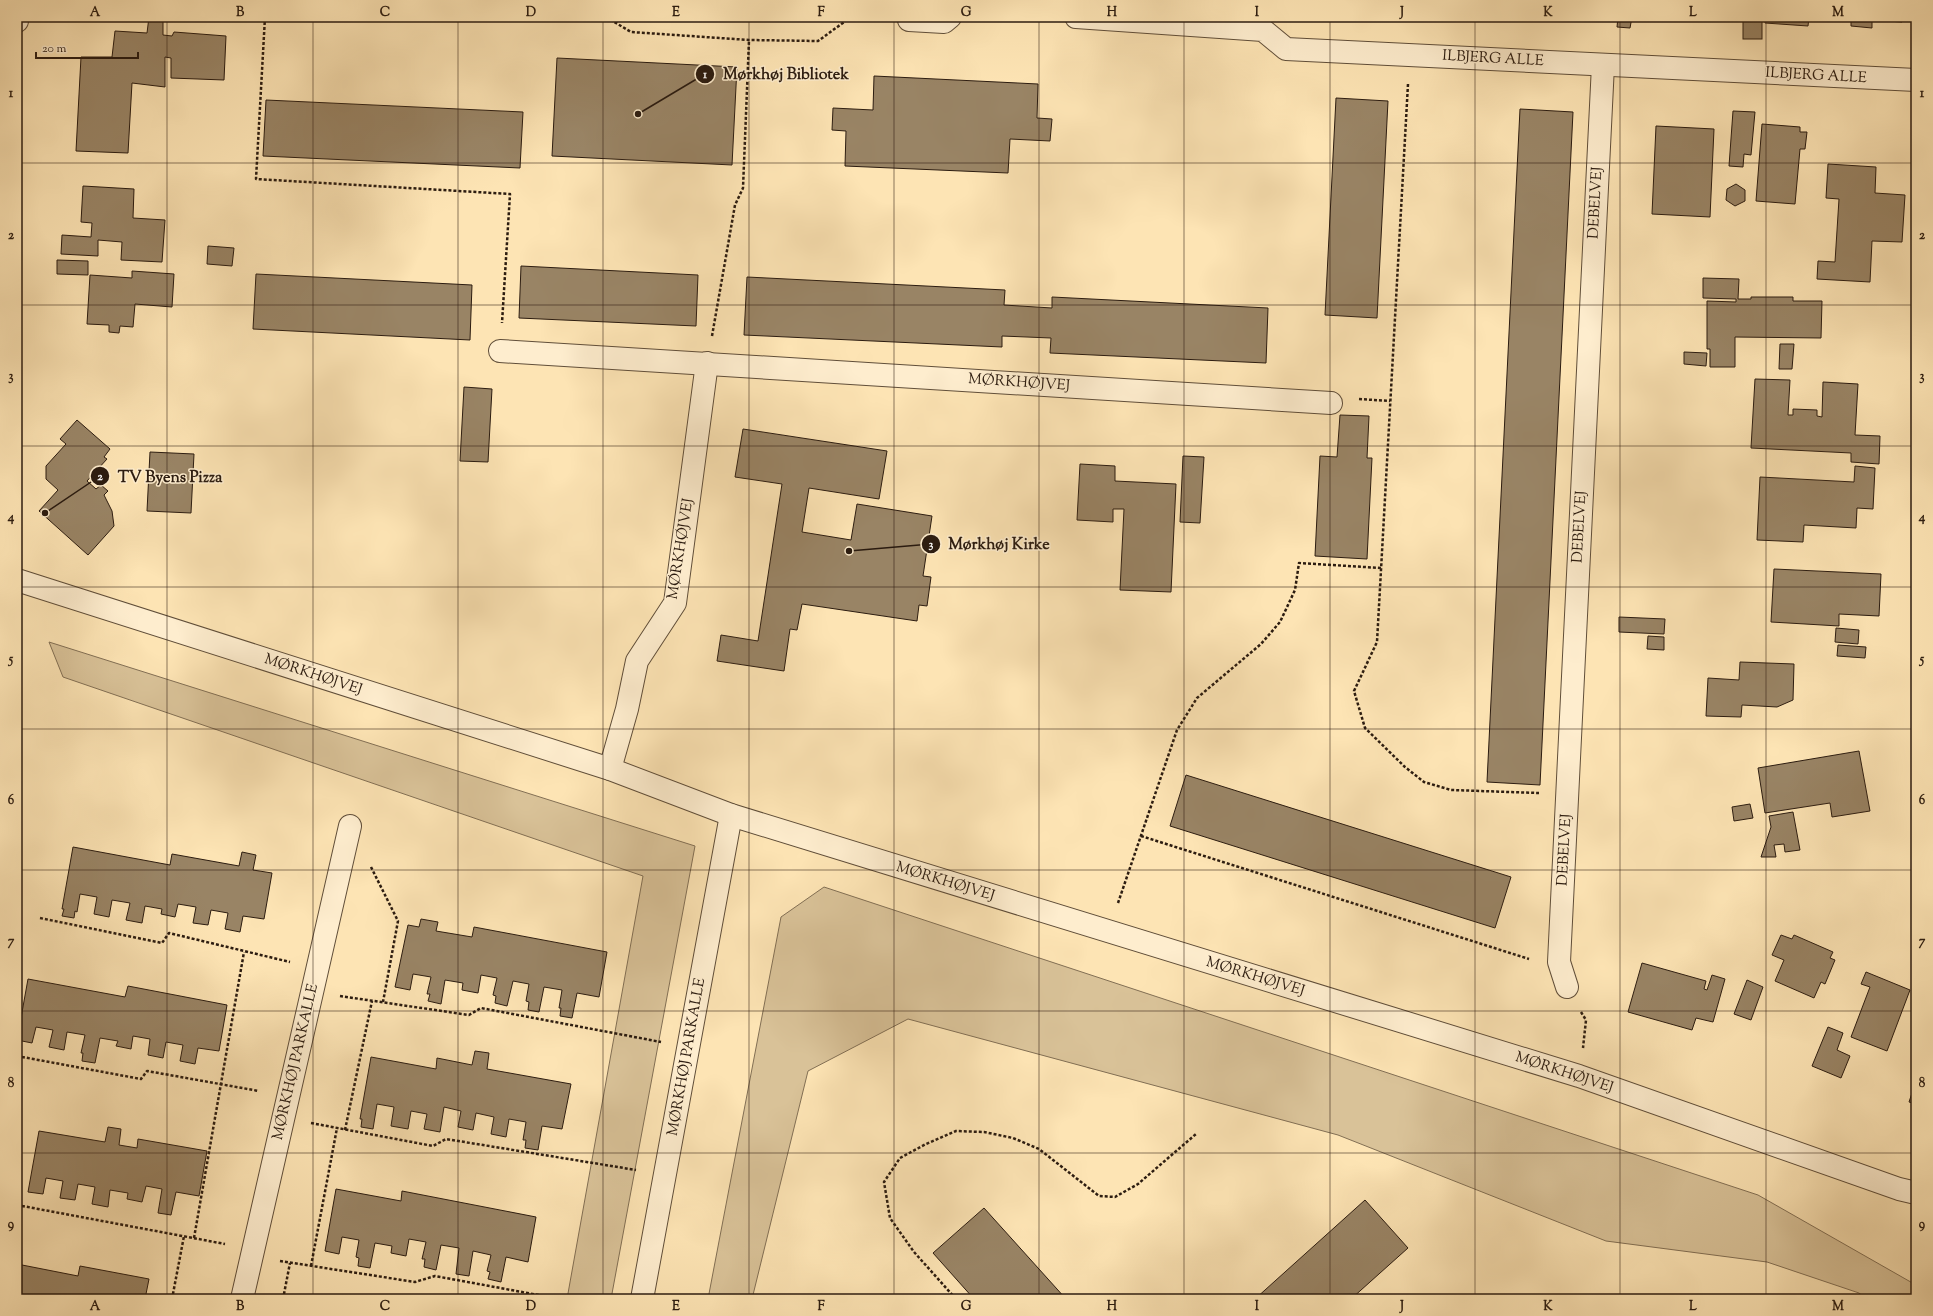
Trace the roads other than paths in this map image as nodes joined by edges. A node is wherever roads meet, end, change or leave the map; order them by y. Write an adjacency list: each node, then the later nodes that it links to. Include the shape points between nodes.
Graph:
1 (17, 17): 5 (street)
2 (950, 17): 4 (street, via 944,22)
3 (1076, 17): 6 (street, ILBJERG ALLE, via 1263,30 1286,48)
4 (909, 20)
5 (17, 21)
6 (1603, 65): 7 (street, ILBJERG ALLE); 15 (street, DEBELVEJ, via 1559,962)
7 (1916, 80)
8 (500, 351): 9 (street, MØRKHØJVEJ)
9 (707, 364): 10 (street, MØRKHØJVEJ); 12 (street, MØRKHØJVEJ, via 675,603 637,661)
10 (1331, 403)
11 (17, 580): 12 (street, MØRKHØJVEJ)
12 (610, 769): 13 (street, MØRKHØJVEJ)
13 (731, 815): 16 (street, MØRKHØJVEJ, via 1579,1076); 18 (street, MØRKHØJ PARKALLE)
14 (350, 826): 17 (street, MØRKHØJ PARKALLE)
15 (1567, 987)
16 (1910, 1194)
17 (242, 1299)
18 (642, 1299)

